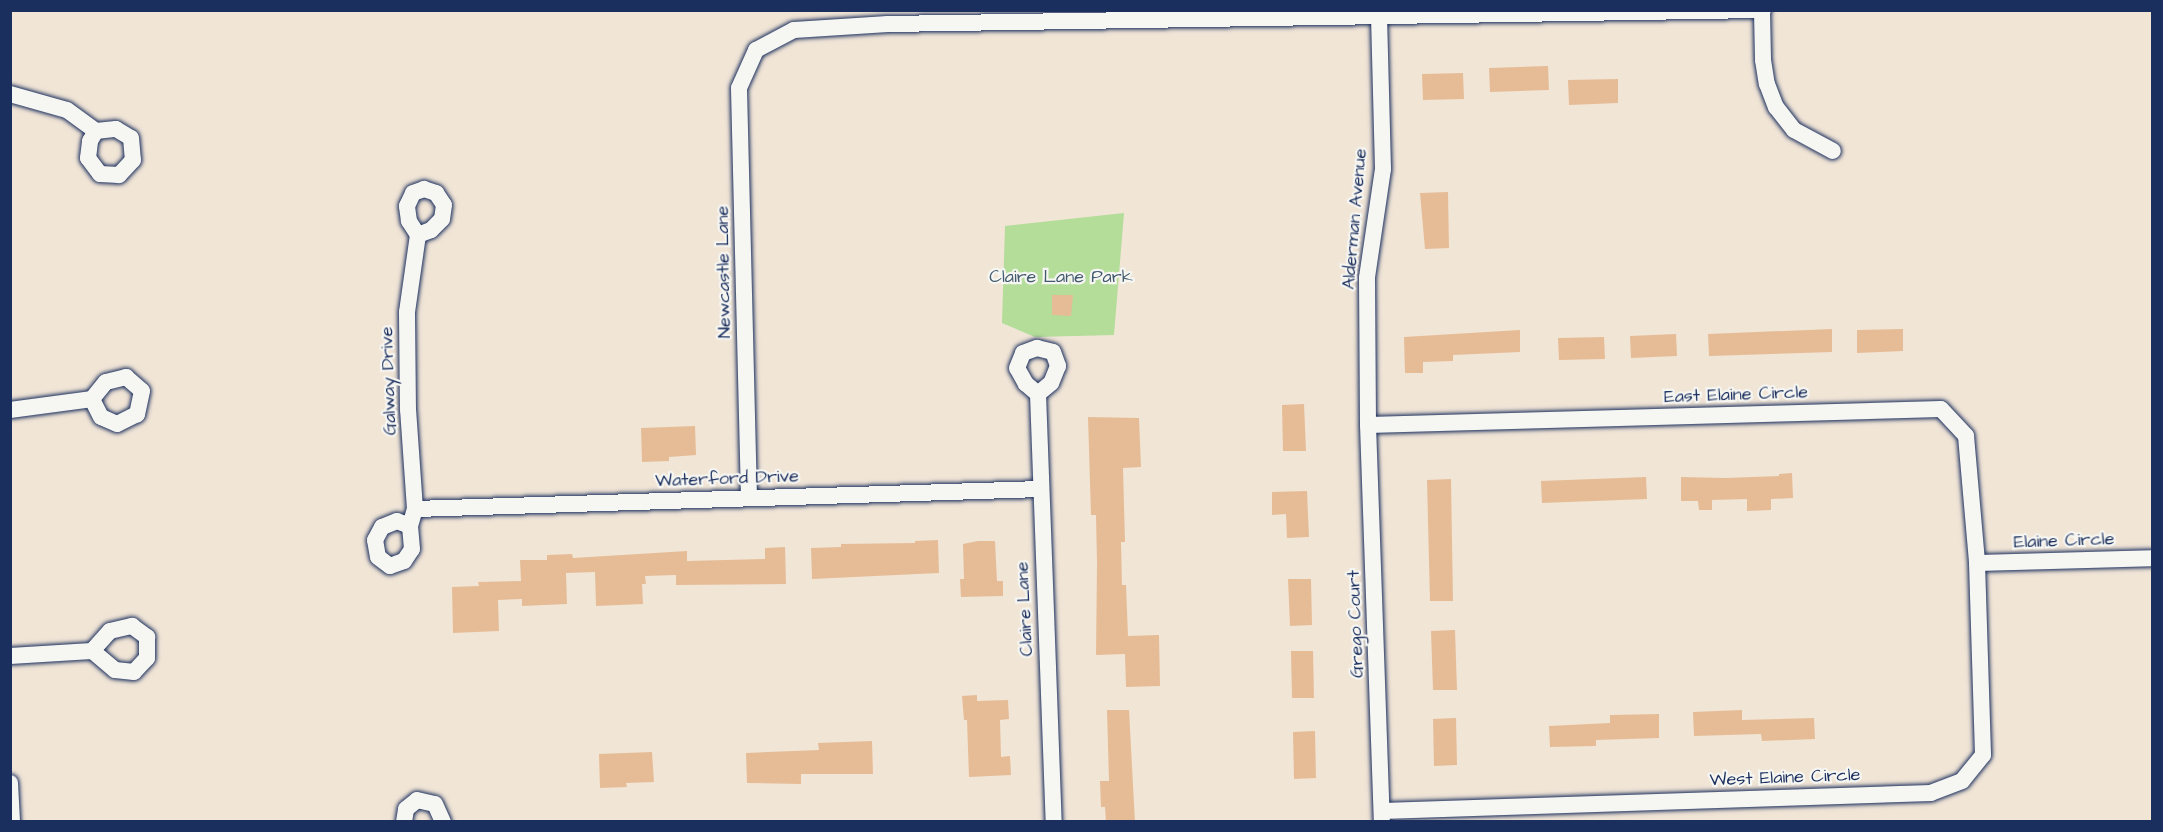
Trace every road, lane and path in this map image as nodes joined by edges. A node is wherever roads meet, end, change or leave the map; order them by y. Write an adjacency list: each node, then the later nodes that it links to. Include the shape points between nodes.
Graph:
1 (1762, 11): 3 (street); 7 (street, via 1763,60 1776,107 1794,130)
2 (1347, 14): 3 (street); 4 (street)
3 (1379, 16): 12 (street, Alderman Avenue, via 1383,169 1367,278)
4 (888, 17): 14 (street, Newcastle Lane, via 794,30 756,50 739,88)
5 (10, 94): 6 (street, via 67,110)
6 (96, 131)
7 (1833, 151)
8 (418, 235): 15 (street, Galway Drive, via 407,312)
9 (1038, 394): 13 (street, Claire Lane)
10 (92, 399): 11 (street)
11 (10, 410)
12 (1368, 425): 18 (street, East Elaine Circle, via 1941,409 1966,436); 22 (street, Grego Court)
13 (1040, 489): 14 (street, Waterford Drive); 26 (street, Claire Lane)
14 (749, 498): 15 (street, Waterford Drive)
15 (415, 509): 16 (street, Galway Drive)
16 (410, 526)
17 (2152, 558): 18 (street, Elaine Circle)
18 (1977, 563): 22 (street, West Elaine Circle, via 1983,755 1962,782 1931,793)
19 (92, 651): 20 (street)
20 (10, 656)
21 (10, 783): 23 (street)
22 (1382, 816)
23 (12, 822)
24 (404, 822): 25 (street, via 406,809 417,800 435,804)
25 (442, 822)
26 (1054, 822)

